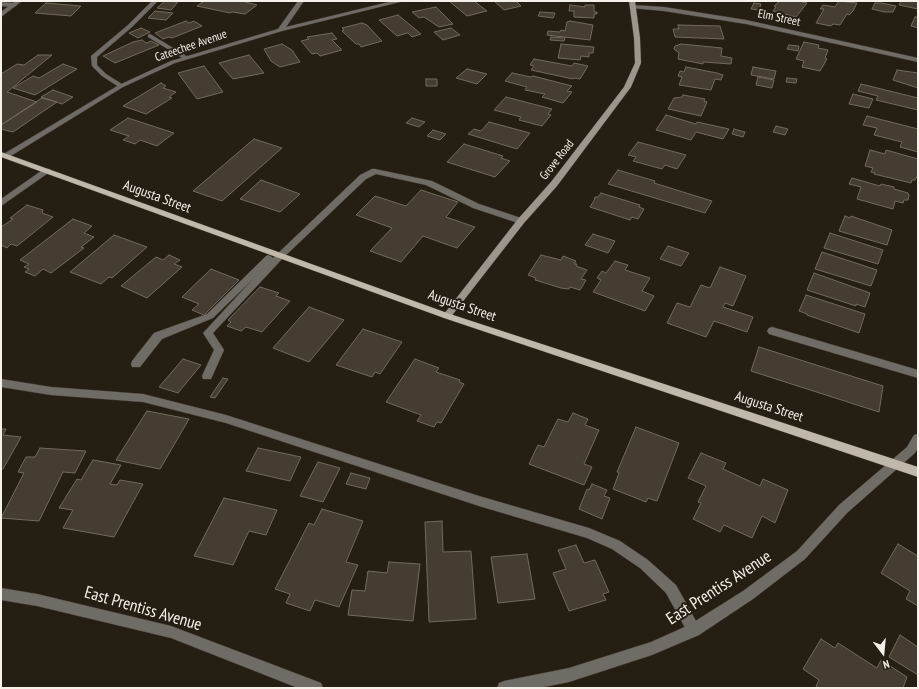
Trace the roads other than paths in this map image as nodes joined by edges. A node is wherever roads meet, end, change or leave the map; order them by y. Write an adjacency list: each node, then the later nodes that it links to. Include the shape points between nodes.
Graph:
1 (155, 1): 12 (street, via 94,56 94,65)
2 (301, 1): 8 (street)
3 (401, 1): 8 (street, Cateechee Avenue)
4 (17, 3): 5 (street); 7 (street)
5 (1, 4)
6 (632, 4): 11 (street, Elm Street, via 746,22); 16 (main road, Grove Road, via 638,38 638,63 627,87 554,184)
7 (1, 15)
8 (280, 30): 10 (street, Cateechee Avenue)
9 (150, 36): 10 (street)
10 (186, 58): 12 (street, Cateechee Avenue)
11 (918, 60)
12 (121, 86): 13 (street, Cateechee Avenue)
13 (3, 155): 14 (main road, Augusta Street)
14 (47, 171): 15 (street); 17 (main road, Augusta Street)
15 (1, 203)
16 (521, 221): 17 (street, via 476,206 429,183 375,171 363,177); 18 (main road, Grove Road)
17 (277, 255): 18 (main road, Augusta Street); 20 (street, via 210,316 158,336); 22 (street, via 208,333 219,350)
18 (447, 316): 25 (main road, Augusta Street)
19 (772, 331): 21 (street)
20 (136, 364)
21 (918, 374)
22 (207, 376)
23 (1, 382): 28 (street, via 51,391 143,398 226,419 589,533 616,545 644,564 670,589)
24 (918, 438): 25 (street, East Prentiss Avenue, via 911,450)
25 (896, 464): 26 (main road, Augusta Street); 28 (street, East Prentiss Avenue, via 843,509 801,555 748,595)
26 (918, 472)
27 (1, 594): 29 (street, East Prentiss Avenue, via 171,632)
28 (694, 630): 30 (street, East Prentiss Avenue, via 652,648 569,675)
29 (316, 688)
30 (504, 688)

